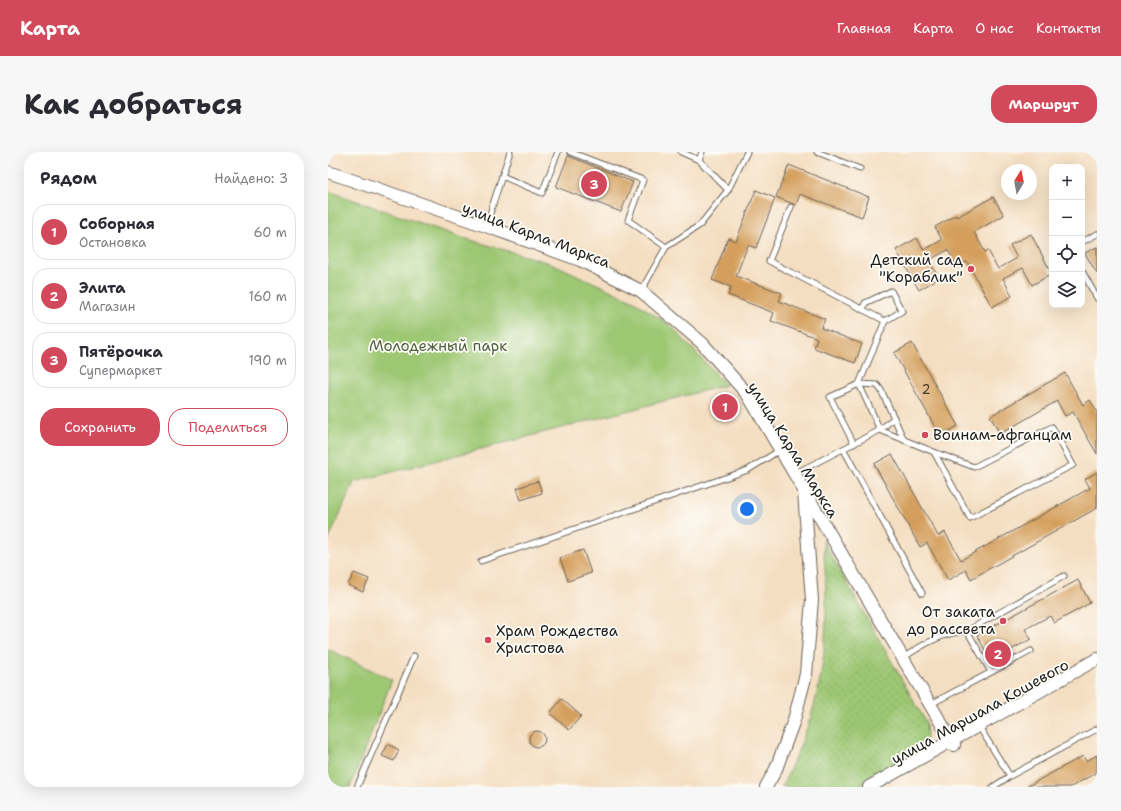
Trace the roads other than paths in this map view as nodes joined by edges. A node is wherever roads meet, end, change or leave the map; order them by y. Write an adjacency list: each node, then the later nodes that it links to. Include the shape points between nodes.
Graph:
1 (510, 152): 11 (lane)
2 (558, 152): 11 (lane, via 542,193)
3 (570, 152): 18 (lane, via 643,180 628,220)
4 (681, 152): 8 (lane)
5 (702, 152): 8 (lane)
6 (748, 152): 13 (lane)
7 (817, 152): 9 (lane)
8 (699, 160): 13 (lane)
9 (860, 169)
10 (328, 172): 15 (street)
11 (502, 176): 15 (lane)
12 (328, 178): 30 (street, улица Карла Маркса, via 492,233 580,266 637,293 700,346 740,392)
13 (728, 190): 18 (lane, via 700,225)
14 (791, 207): 22 (lane, via 769,261)
15 (486, 226): 20 (street, via 580,260)
16 (1097, 234): 17 (lane)
17 (1085, 240)
18 (666, 248): 20 (lane)
19 (1083, 272): 21 (lane)
20 (641, 290): 30 (street, via 702,343 748,395)
21 (1097, 298)
22 (863, 310): 23 (lane); 23 (lane, via 865,303 891,291 902,311)
23 (885, 321): 24 (lane)
24 (859, 384): 25 (lane, via 877,385); 26 (lane); 28 (lane, via 830,397)
25 (894, 418): 26 (lane); 27 (lane)
26 (880, 430): 27 (lane); 28 (lane)
27 (904, 440): 31 (lane)
28 (854, 444): 29 (lane)
29 (844, 450): 32 (lane); 36 (lane)
30 (778, 451): 32 (street, улица Карла Маркса); 34 (lane, via 748,470)
31 (934, 452): 31 (lane, via 970,518 1073,466 1052,427 974,467)
32 (793, 474): 33 (street, улица Карла Маркса)
33 (804, 493): 40 (street, улица Карла Маркса); 49 (street, via 812,600 806,674 794,720)
34 (481, 560)
35 (1064, 576): 37 (lane)
36 (922, 593)
37 (967, 630): 40 (lane, via 956,631 920,646); 43 (lane)
38 (1030, 651): 43 (lane)
39 (414, 656): 50 (lane)
40 (902, 659): 44 (street, улица Карла Маркса)
41 (1097, 659): 47 (street)
42 (1097, 665): 46 (street, улица Маршала Кошевого)
43 (991, 672): 44 (lane)
44 (929, 705): 47 (street, улица Карла Маркса)
45 (1097, 729): 48 (lane)
46 (980, 730): 47 (street, улица Маршала Кошевого); 48 (lane)
47 (952, 744): 51 (street); 52 (street, улица Маршала Кошевого)
48 (1010, 776): 53 (lane)
49 (770, 784)
50 (357, 787)
51 (869, 787)
52 (878, 787)
53 (993, 787)

